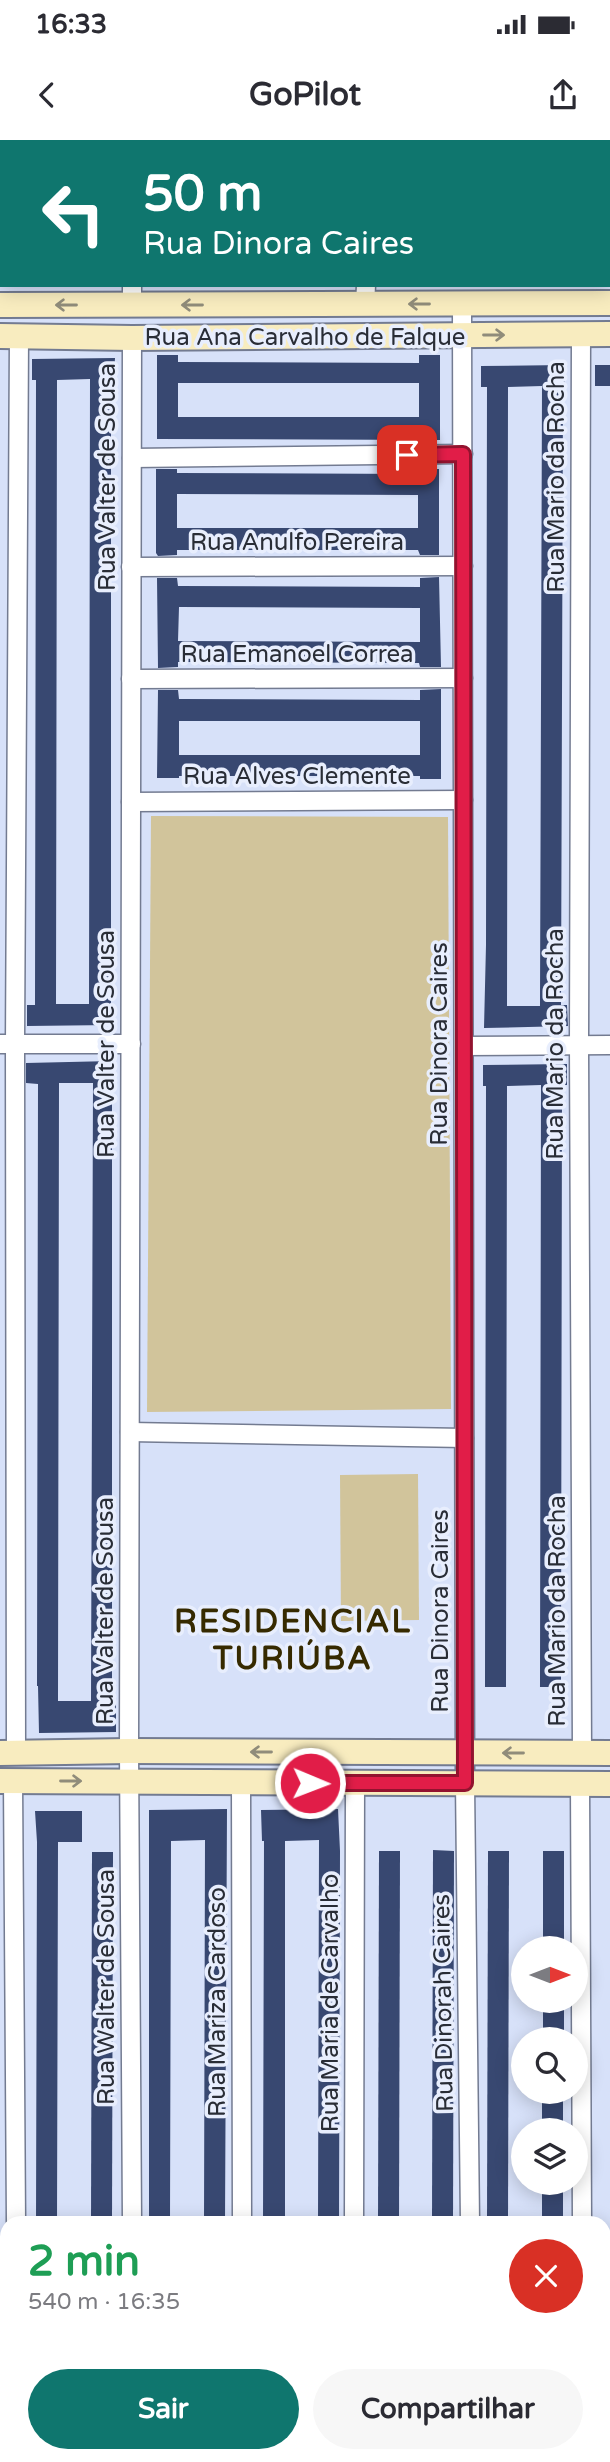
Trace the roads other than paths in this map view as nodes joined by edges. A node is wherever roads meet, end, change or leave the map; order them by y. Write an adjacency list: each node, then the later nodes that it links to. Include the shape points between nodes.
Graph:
1 (132, 295): 2 (street, Rua Ana Carvalho de Falque, one-way to 1); 5 (street, Rua Ana Carvalho de Falque, one-way to 5)
2 (366, 295): 4 (street, Rua Ana Carvalho de Falque, one-way to 2)
3 (610, 303): 4 (street, Rua Ana Carvalho de Falque)
4 (462, 304): 7 (street, Rua Dinora Caires)
5 (0, 305)
6 (610, 334): 8 (street, Rua Ana Carvalho de Falque)
7 (462, 335): 8 (street, Rua Ana Carvalho de Falque, one-way to 8); 10 (street, Rua Ana Carvalho de Falque); 11 (street, Rua Dinora Caires)
8 (581, 335): 21 (street, Rua Mario da Rocha)
9 (9, 336): 10 (street, Rua Ana Carvalho de Falque); 19 (street)
10 (131, 338): 12 (street, Rua Valter de Sousa)
11 (463, 454): 12 (street); 13 (street, Rua Dinora Caires)
12 (131, 458): 14 (street, Rua Valter de Sousa)
13 (463, 566): 14 (street, Rua Anulfo Pereira); 15 (street, Rua Dinora Caires)
14 (131, 567): 16 (street, Rua Valter de Sousa)
15 (463, 678): 16 (street, Rua Emanoel Correa); 17 (street, Rua Dinora Caires)
16 (131, 679): 18 (street, Rua Valter de Sousa)
17 (463, 800): 18 (street, Rua Alves Clemente); 23 (street, Rua Dinora Caires)
18 (131, 802): 20 (street, Rua Valter de Sousa)
19 (7, 1044): 20 (street); 28 (street)
20 (131, 1044): 24 (street, Rua Valter de Sousa)
21 (579, 1045): 22 (street); 23 (street); 29 (street, Rua Mario da Rocha)
22 (610, 1045)
23 (464, 1046): 25 (street, Rua Dinora Caires)
24 (130, 1432): 25 (street); 26 (street, Rua Valter de Sousa)
25 (464, 1438): 27 (street, Rua Dinora Caires)
26 (129, 1751): 27 (street, one-way to 26); 28 (street); 32 (street, Rua Walter de Sousa)
27 (465, 1752): 29 (street, one-way to 27); 35 (street, Rua Dinora Caires)
28 (8, 1753)
29 (582, 1754): 30 (street)
30 (610, 1754)
31 (7, 1781): 32 (street, one-way to 32); 38 (street)
32 (130, 1782): 33 (street); 39 (street, Rua Walter de Sousa)
33 (241, 1782): 34 (street); 40 (street, Rua Mariza Cardoso)
34 (355, 1783): 35 (street); 41 (street, Rua Maria de Carvalho)
35 (465, 1783): 36 (street); 42 (street, Rua Dinorah Caires)
36 (580, 1783): 37 (street); 43 (street)
37 (610, 1784)
38 (16, 2216)
39 (132, 2216)
40 (242, 2216)
41 (354, 2216)
42 (470, 2216)
43 (582, 2216)

